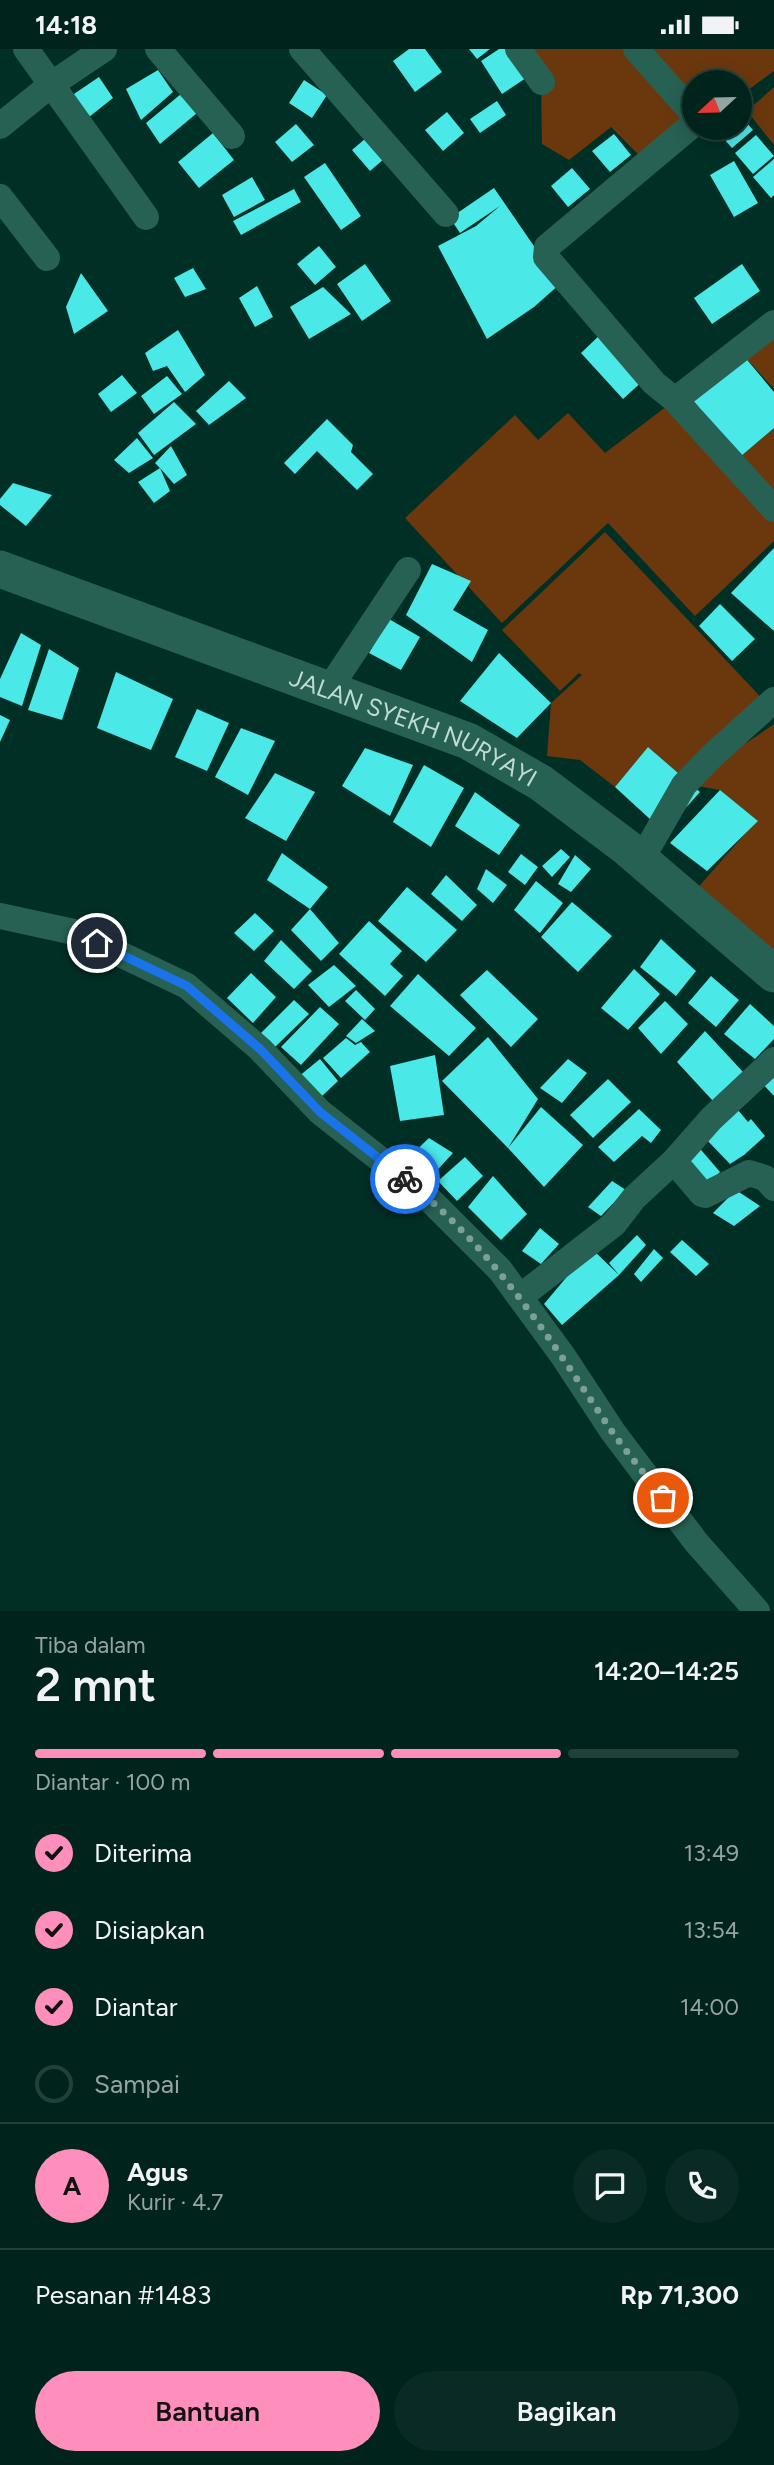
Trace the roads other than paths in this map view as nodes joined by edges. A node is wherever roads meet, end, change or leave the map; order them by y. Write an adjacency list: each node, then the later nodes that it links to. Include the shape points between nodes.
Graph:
1 (26, 49): 8 (street)
2 (104, 49): 8 (street)
3 (158, 49): 10 (street)
4 (302, 49): 12 (street)
5 (518, 49): 7 (street)
6 (636, 49): 16 (street, via 691,111 694,121 545,253 654,383)
7 (541, 82)
8 (52, 84): 9 (street); 13 (street)
9 (0, 126)
10 (232, 136)
11 (0, 197): 14 (street)
12 (446, 214)
13 (146, 217)
14 (47, 258)
15 (774, 323): 16 (street)
16 (675, 400): 17 (street)
17 (774, 509)
18 (0, 569): 20 (main road, JALAN SYEKH NURYAYI)
19 (408, 570): 20 (street)
20 (329, 689): 22 (main road, JALAN SYEKH NURYAYI, via 468,741 541,783)
21 (774, 700): 22 (street, via 684,786)
22 (641, 860): 24 (main road, JALAN SYEKH NURYAYI)
23 (0, 916): 28 (street, via 75,932 187,986 260,1049 320,1112 424,1194)
24 (774, 974)
25 (774, 1060): 26 (street, via 710,1119)
26 (674, 1161): 27 (street, via 705,1195 749,1173 765,1178); 28 (street, via 614,1224)
27 (774, 1188)
28 (527, 1292): 29 (street, via 613,1432 696,1542)
29 (757, 1611)

